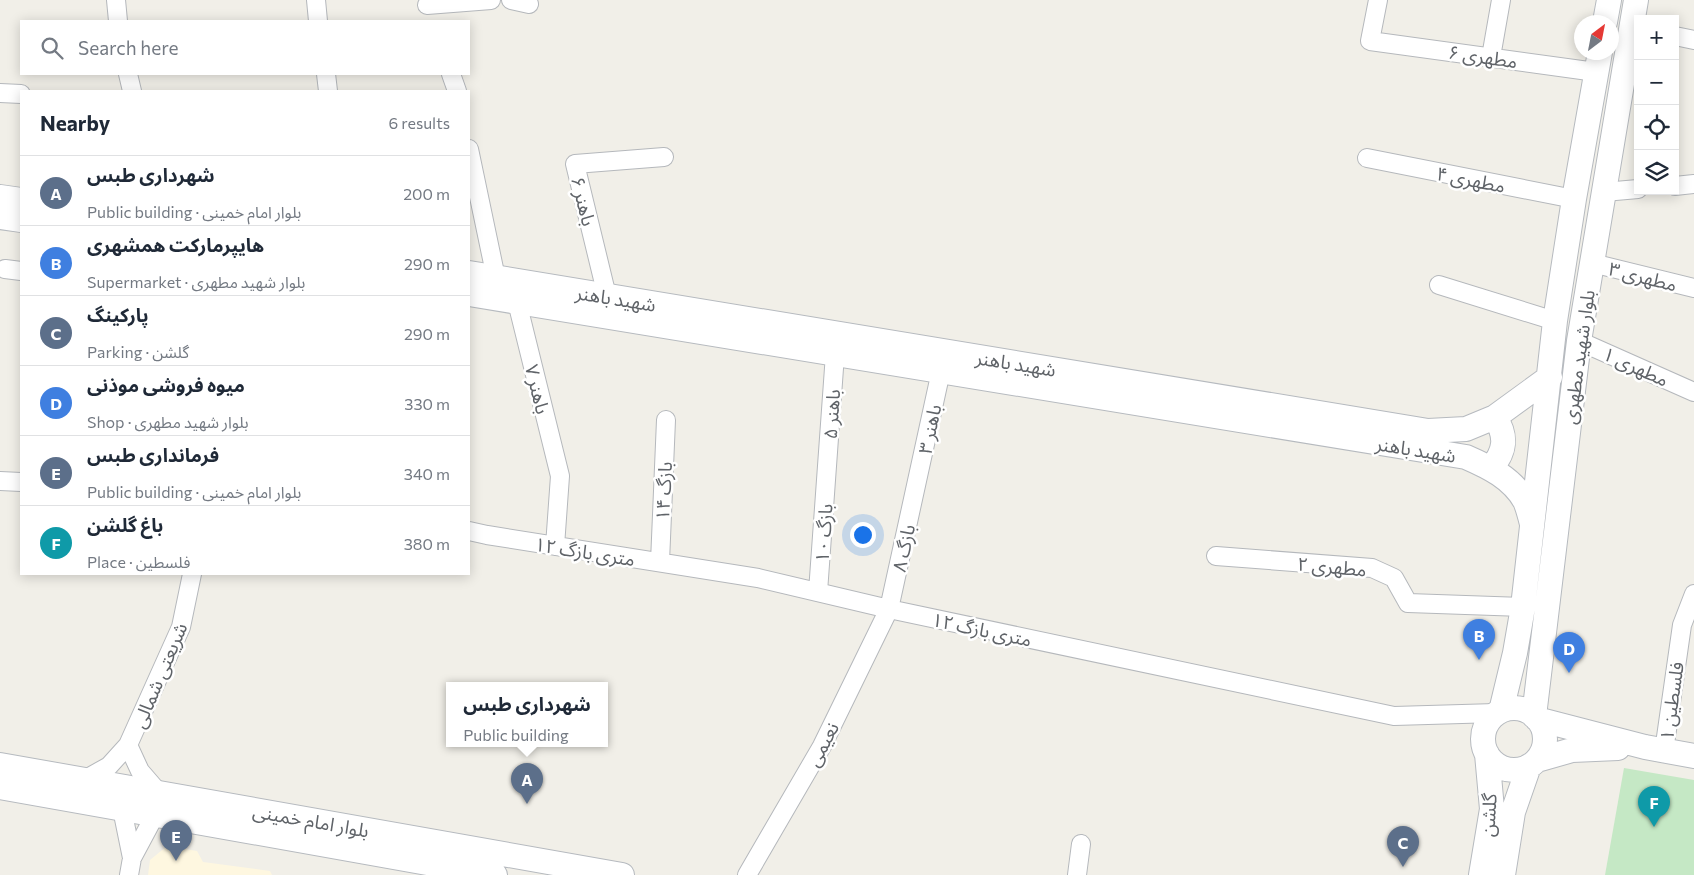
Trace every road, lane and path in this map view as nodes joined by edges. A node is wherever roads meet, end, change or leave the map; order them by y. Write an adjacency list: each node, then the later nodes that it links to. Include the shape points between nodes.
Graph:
1 (116, 0): 13 (street)
2 (316, 0): 14 (street)
3 (491, 0): 10 (street)
4 (511, 0): 9 (street)
5 (1378, 0): 18 (street, مطهری ۶, via 1370,41)
6 (1501, 0): 18 (street)
7 (1609, 0): 11 (main road)
8 (1636, 0): 12 (main road, بلوار شهید مطهری)
9 (529, 4)
10 (428, 9)
11 (1606, 15)
12 (1635, 15)
13 (118, 20)
14 (318, 20)
15 (1634, 33): 34 (main road, بلوار شهید مطهری)
16 (1679, 37): 17 (street)
17 (1694, 40)
18 (1491, 57): 19 (street, مطهری ۶)
19 (1598, 62): 36 (main road, بلوار شهید مطهری)
20 (128, 75): 23 (street)
21 (326, 75): 24 (street)
22 (451, 75): 25 (street)
23 (132, 90)
24 (328, 90)
25 (457, 90)
26 (0, 93): 27 (street)
27 (20, 94)
28 (470, 154): 42 (street)
29 (664, 158): 46 (street, باهنر ۶, via 575,164)
30 (1368, 158): 36 (street, مطهری ۴)
31 (1694, 184): 32 (street)
32 (1679, 186)
33 (1634, 189): 34 (street)
34 (1604, 192): 40 (main road, بلوار شهید مطهری)
35 (0, 197): 37 (main road)
36 (1574, 199): 48 (main road, بلوار شهید مطهری)
37 (20, 200)
38 (0, 217): 39 (main road)
39 (20, 220)
40 (1592, 263): 44 (street, مطهری ۳); 49 (main road, بلوار شهید مطهری)
41 (470, 273): 42 (main road, شهید باهنر)
42 (496, 278): 46 (main road, شهید باهنر)
43 (1439, 285): 48 (street)
44 (1694, 288)
45 (470, 294): 47 (main road, شهید باهنر)
46 (607, 296): 51 (main road, شهید باهنر)
47 (517, 302): 50 (main road, شهید باهنر); 63 (street, باهنر ۷, via 560,476)
48 (1555, 321): 52 (main road, بلوار شهید مطهری)
49 (1579, 341): 53 (street, مطهری ۱); 72 (main road, بلوار شهید مطهری)
50 (835, 354): 51 (main road, شهید باهنر); 57 (street, باهنر ۵)
51 (943, 361): 54 (main road, شهید باهنر, via 1428,431 1466,429); 56 (main road, شهید باهنر, via 1466,458); 60 (street, باهنر ۳)
52 (1550, 377): 54 (main road, شهید باهنر); 61 (main road, بلوار شهید مطهری)
53 (1694, 392)
54 (1495, 417): 56 (main road, via 1504,438 1503,449)
55 (666, 420): 65 (street, بازگ ۱۴)
56 (1491, 468): 61 (main road, شهید باهنر, via 1510,482 1525,501)
57 (827, 474): 67 (street, بازگ ۱۰)
58 (0, 481): 59 (street)
59 (20, 482)
60 (916, 486): 70 (street, بازگ ۸)
61 (1532, 524): 69 (main road, بلوار شهید مطهری)
62 (470, 531): 63 (street, ۱۲ متری بازگ)
63 (555, 546): 65 (street, ۱۲ متری بازگ)
64 (1216, 556): 69 (street, مطهری ۲, via 1372,568 1394,578 1408,603)
65 (660, 562): 67 (street, ۱۲ متری بازگ, via 758,578)
66 (192, 575): 73 (street, شریعتی شمالی, via 181,627)
67 (818, 592): 70 (street, ۱۲ متری بازگ)
68 (1694, 594): 74 (street, فلسطین ۱, via 1682,625)
69 (1523, 607): 71 (main road, بلوار شهید مطهری, via 1516,653)
70 (889, 609): 71 (street, ۱۲ متری بازگ, via 1394,716); 88 (street, نعیمی, via 822,746)
71 (1498, 712): 72 (main road, via 1518,708); 75 (main road, via 1485,726 1483,744)
72 (1536, 717): 74 (main road); 77 (main road, via 1542,726 1544,744)
73 (128, 745): 79 (street, شریعتی شمالی, via 109,766); 81 (street)
74 (1654, 749): 76 (main road); 77 (main road, via 1572,750)
75 (1487, 754): 77 (main road, via 1493,762 1511,770); 90 (main road, گلشن, via 1492,809)
76 (1694, 756)
77 (1533, 763): 91 (main road, گلشن, via 1513,812)
78 (0, 765): 79 (main road, بلوار امام خمینی)
79 (84, 780): 81 (main road, بلوار امام خمینی)
80 (0, 787): 82 (main road, بلوار امام خمینی)
81 (157, 804): 82 (main road, بلوار امام خمینی); 83 (main road, بلوار امام خمینی); 85 (street)
82 (122, 809): 85 (street)
83 (302, 829): 86 (main road, بلوار امام خمینی); 87 (main road, بلوار امام خمینی)
84 (1081, 844): 89 (street)
85 (131, 867)
86 (495, 875)
87 (622, 875)
88 (747, 875)
89 (1077, 875)
90 (1481, 875)
91 (1502, 875)

